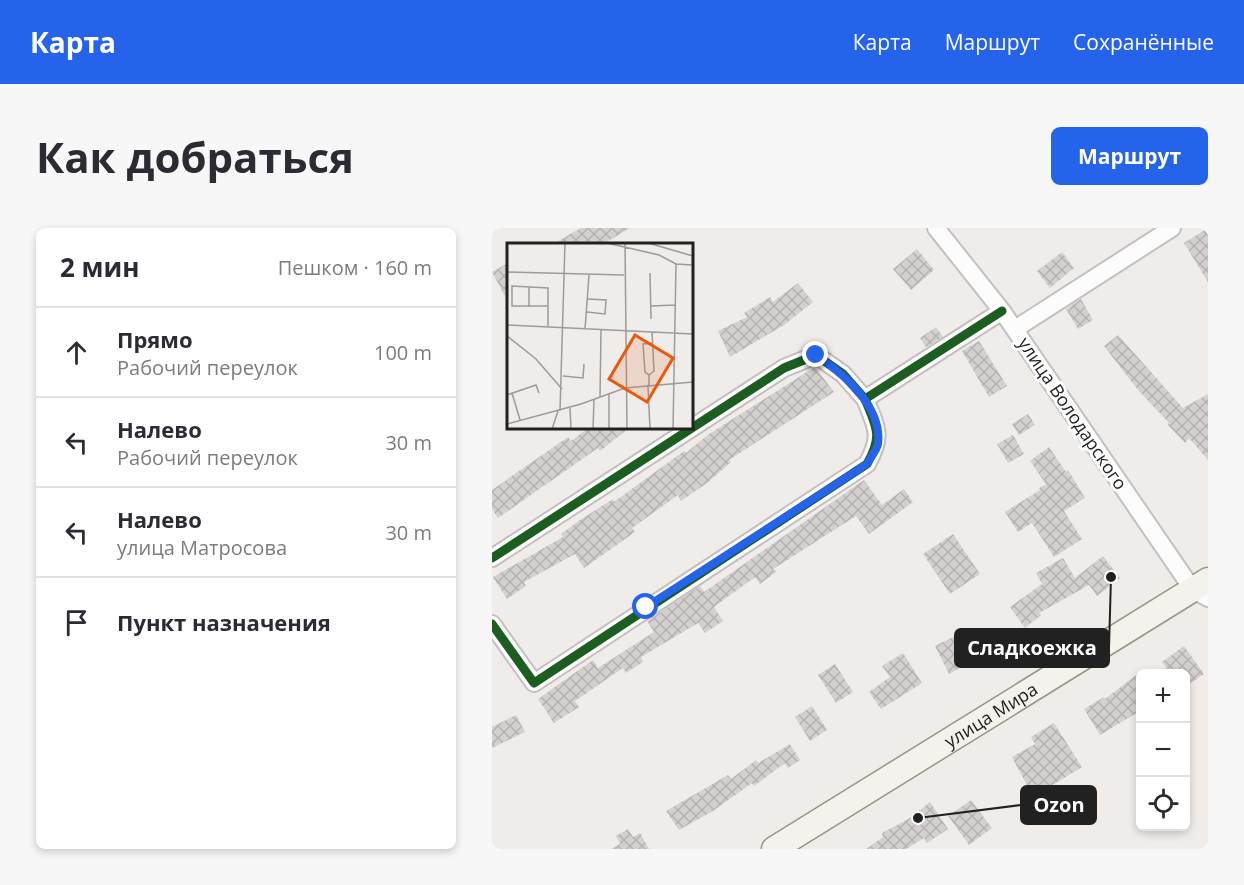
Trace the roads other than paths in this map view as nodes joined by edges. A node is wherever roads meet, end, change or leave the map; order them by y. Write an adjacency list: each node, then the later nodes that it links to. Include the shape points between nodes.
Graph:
1 (936, 228): 3 (street, улица Володарского)
2 (1172, 228): 4 (street)
3 (1002, 311): 4 (street, улица Володарского); 5 (street)
4 (1015, 329): 9 (street, улица Володарского)
5 (865, 399): 6 (street, via 843,374 816,355 784,368); 10 (street, via 876,426 878,445 867,464 534,683)
6 (693, 427)
7 (690, 429): 8 (street)
8 (492, 558)
9 (1203, 589): 11 (main road, улица Мира)
10 (492, 624)
11 (774, 849)

